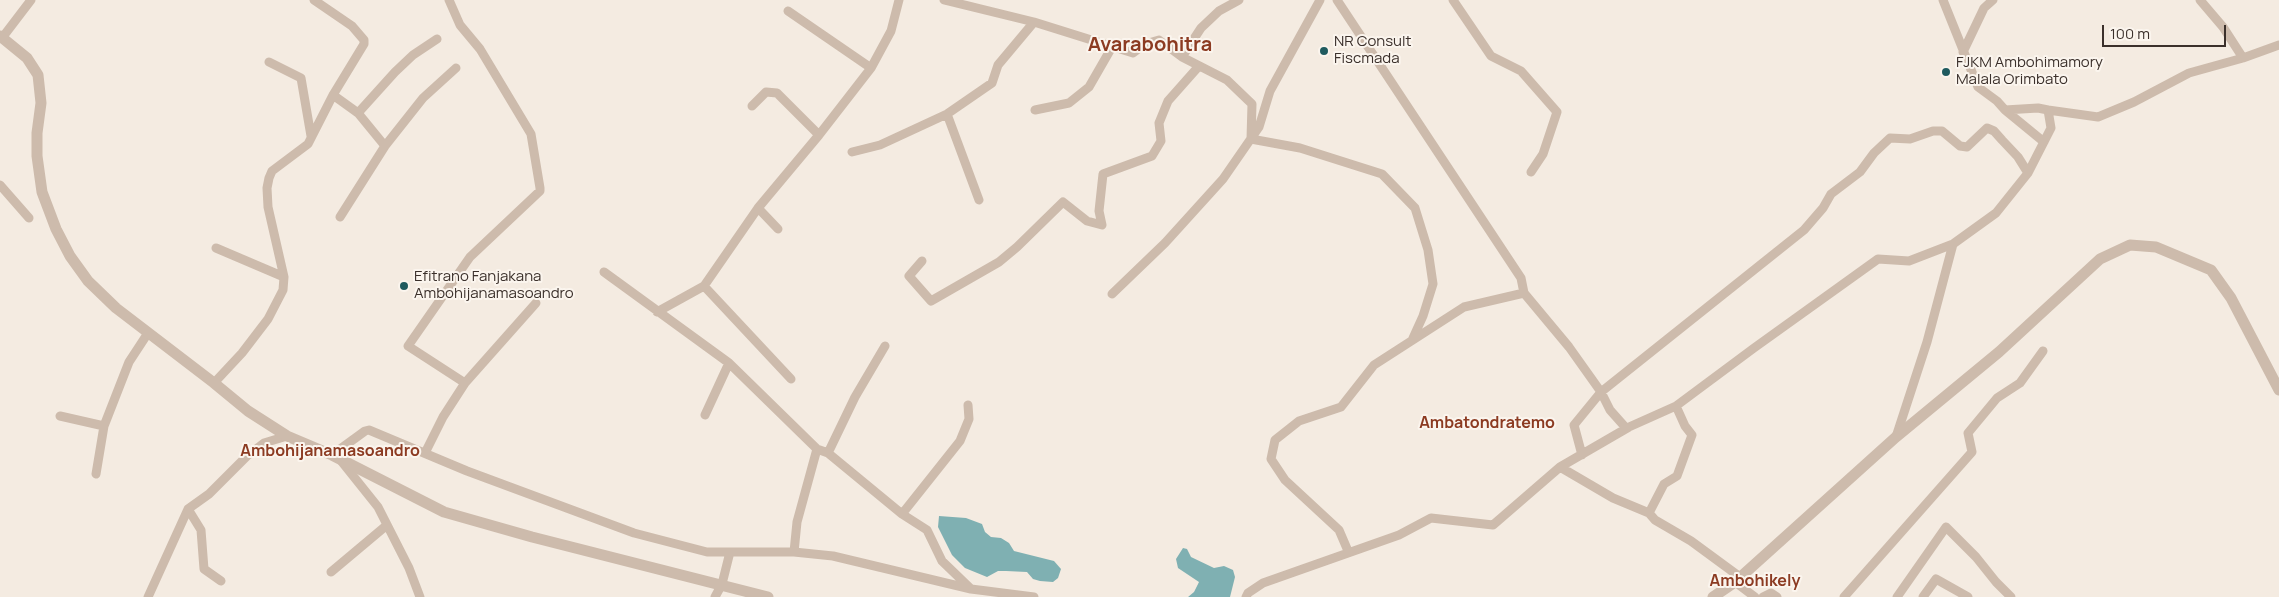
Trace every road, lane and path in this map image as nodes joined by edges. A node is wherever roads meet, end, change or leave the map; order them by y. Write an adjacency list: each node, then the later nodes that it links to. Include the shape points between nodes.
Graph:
1 (32, 0): 15 (street)
2 (314, 0): 26 (street, via 352,26 364,40)
3 (449, 0): 64 (street, via 460,25 480,49 529,129 540,188 540,192 470,257 408,346)
4 (899, 0): 25 (street, via 892,31)
5 (944, 0): 14 (street)
6 (1239, 0): 20 (street, via 1219,11 1201,28)
7 (1320, 0): 35 (street, via 1283,64 1270,91 1259,127)
8 (1337, 0): 53 (street, via 1521,278)
9 (1453, 0): 39 (street, via 1491,56 1521,71 1557,112 1543,154)
10 (1943, 0): 19 (street)
11 (1993, 0): 19 (street, via 1984,8)
12 (2200, 0): 21 (street)
13 (788, 11): 25 (street)
14 (1034, 22): 18 (street); 32 (street, via 998,65 992,84)
15 (1, 37): 57 (street, via 27,58 38,75 41,103 37,156 42,192 56,229 88,281)
16 (437, 38): 31 (street, via 395,72)
17 (2279, 45): 21 (street)
18 (1112, 47): 20 (street, via 1133,52 1159,40); 28 (street, via 1089,87 1069,104)
19 (1963, 52): 29 (street, via 1978,87)
20 (1182, 57): 23 (street)
21 (2243, 58): 30 (street, via 2189,72 2134,102 2098,117)
22 (269, 62): 34 (street, via 301,78)
23 (1199, 66): 35 (street, via 1227,80 1252,104); 49 (street, via 1168,101 1159,123 1161,141 1152,156 1103,174 1099,211 1102,225 1087,221 1062,202 1000,262 931,301 909,276)
24 (456, 68): 37 (street, via 423,98)
25 (871, 68): 33 (street)
26 (332, 95): 31 (street); 34 (street)
27 (752, 106): 33 (street, via 766,92 777,93)
28 (1035, 110)
29 (2005, 110): 30 (street); 36 (street)
30 (2048, 110): 36 (street, via 2051,128)
31 (358, 113): 37 (street)
32 (947, 114): 38 (street, via 880,145); 42 (street)
33 (820, 135): 43 (street)
34 (311, 137): 51 (street, via 306,148 272,171 266,188)
35 (1251, 138): 54 (street, via 1223,178 1165,243); 58 (street, via 1300,148 1382,174 1414,208 1428,250 1433,284 1424,316)
36 (2044, 142): 40 (street)
37 (384, 146): 44 (street)
38 (852, 152)
39 (1531, 172)
40 (2028, 173): 47 (street, via 1996,213); 66 (street, via 2018,156 1987,128 1967,147 1960,146 1942,131 1910,139 1890,138 1860,172 1831,194 1804,230)
41 (1, 187): 45 (street)
42 (979, 200)
43 (758, 208): 46 (street); 52 (street)
44 (340, 217)
45 (29, 218)
46 (778, 229)
47 (1953, 244): 68 (street, via 1909,261 1878,259); 74 (street, via 1928,342)
48 (216, 248): 51 (street)
49 (922, 261)
50 (604, 272): 56 (street)
51 (284, 277): 63 (street, via 280,301 242,353)
52 (704, 286): 56 (street); 62 (street)
53 (1524, 293): 58 (street, via 1464,307); 66 (street)
54 (1112, 294)
55 (536, 303): 64 (street)
56 (657, 312): 61 (street)
57 (148, 333): 63 (street); 71 (street, via 129,362)
58 (1413, 338): 86 (street, via 1374,365 1341,407 1299,421 1275,440 1270,459 1285,480 1339,530)
59 (885, 346): 77 (street)
60 (2043, 351): 104 (street, via 2020,383 1998,398 1968,433 1972,452)
61 (729, 363): 69 (street); 75 (street)
62 (791, 379)
63 (214, 383): 73 (street, via 248,411)
64 (465, 383): 76 (street)
65 (2279, 390): 74 (street, via 2231,298 2211,270 2156,247 2130,246 2100,259 1998,352)
66 (1601, 392): 72 (street, via 1610,410); 78 (street, via 1574,425)
67 (968, 405): 84 (street, via 969,419 960,441)
68 (1676, 406): 72 (street); 83 (street, via 1692,435 1677,476 1664,484)
69 (705, 415)
70 (60, 416): 71 (street)
71 (104, 426): 81 (street)
72 (1626, 428): 78 (street)
73 (287, 436): 79 (street); 82 (street, via 264,443)
74 (1896, 437): 90 (street)
75 (817, 449): 77 (street); 88 (street, via 797,522)
76 (425, 453): 79 (street, via 369,430); 87 (street, via 634,533 707,552)
77 (828, 453): 84 (street)
78 (1582, 455): 80 (street)
79 (336, 457): 85 (street, via 375,503); 92 (street, via 444,512)
80 (1560, 467): 83 (street, via 1613,498); 86 (street, via 1494,524 1431,518 1398,535)
81 (96, 474)
82 (188, 509): 91 (street, via 201,530 204,569); 94 (street)
83 (1648, 513): 90 (street, via 1691,541)
84 (902, 514): 93 (street, via 927,530 942,561)
85 (387, 525): 89 (street); 95 (street)
86 (1348, 551): 99 (street, via 1263,583)
87 (730, 552): 88 (street); 92 (street)
88 (794, 552): 93 (street, via 833,556)
89 (331, 572)
90 (1737, 580): 100 (street); 101 (street)
91 (221, 581)
92 (722, 584): 96 (street); 97 (street)
93 (971, 589): 98 (street)
94 (148, 597)
95 (420, 597)
96 (715, 597)
97 (768, 597)
98 (1034, 597)
99 (1246, 597)
100 (1713, 597)
101 (1755, 597)
102 (1763, 597): 103 (street, via 1771,594)
103 (1777, 597)
104 (1844, 597)
105 (1897, 597): 108 (street, via 1946,527)
106 (1923, 597): 107 (street, via 1936,579)
107 (1968, 597)
108 (2011, 597)

